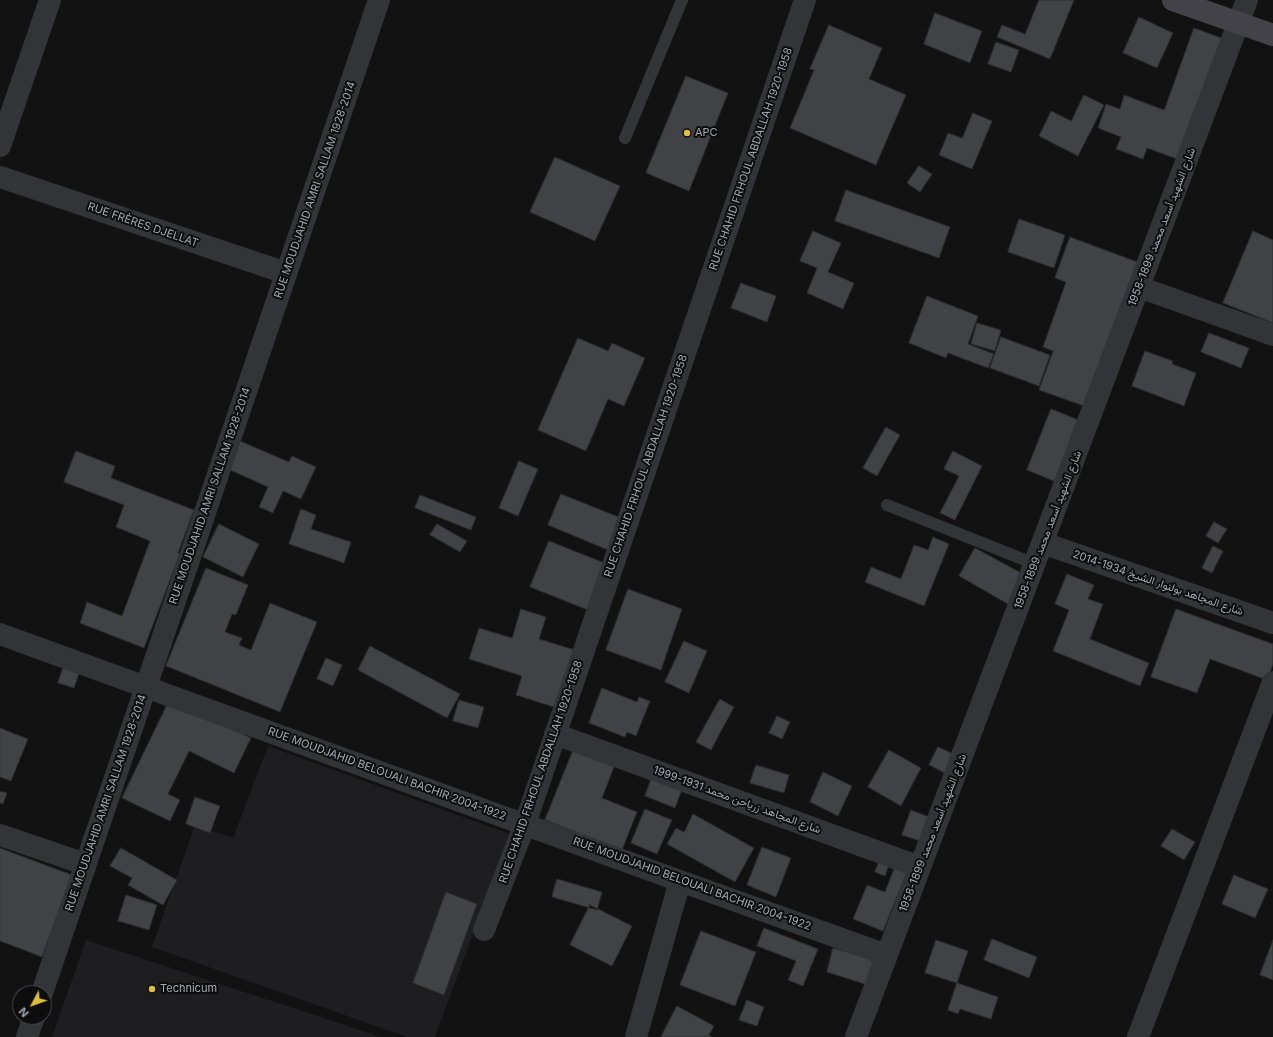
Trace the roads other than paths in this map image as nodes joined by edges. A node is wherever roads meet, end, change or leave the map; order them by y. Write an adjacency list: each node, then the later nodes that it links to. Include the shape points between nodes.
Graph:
1 (50, 0): 10 (street)
2 (379, 0): 12 (street, RUE MOUDJAHID AMRI SALLAM 1928-2014)
3 (682, 0): 9 (lane)
4 (804, 0): 22 (street, RUE CHAHID FRHOUL ABDALLAH 1920-1958)
5 (1173, 0): 7 (street)
6 (1247, 0): 7 (street, شارع الشهيد أسعد محمد 1899-1958)
7 (1239, 23): 8 (street); 13 (street, شارع الشهيد أسعد محمد 1899-1958)
8 (1273, 35)
9 (625, 138)
10 (0, 146)
11 (0, 177): 12 (street, RUE FRÈRES DJELLAT)
12 (286, 273): 21 (street, RUE MOUDJAHID AMRI SALLAM 1928-2014)
13 (1139, 287): 14 (street); 16 (street, شارع الشهيد أسعد محمد 1899-1958)
14 (1273, 335)
15 (887, 505): 17 (lane)
16 (1043, 543): 17 (street, شارع الشهيد أسعد محمد 1899-1958); 18 (street, شارع المجاهد بولنوار الشيخ 1934-2014)
17 (1034, 564): 26 (street, شارع الشهيد أسعد محمد 1899-1958)
18 (1273, 623)
19 (0, 634): 21 (street, RUE MOUDJAHID BELOUALI BACHIR 2004-1922)
20 (1273, 682): 35 (street)
21 (146, 687): 23 (street, RUE MOUDJAHID BELOUALI BACHIR 2004-1922); 25 (street, RUE MOUDJAHID AMRI SALLAM 1928-2014)
22 (555, 734): 23 (street, RUE CHAHID FRHOUL ABDALLAH 1920-1958); 26 (street, شارع المجاهد زرياحن محمد 1931-1999)
23 (525, 824): 27 (street, RUE MOUDJAHID BELOUALI BACHIR 2004-1922); 28 (street, RUE CHAHID FRHOUL ABDALLAH 1920-1958)
24 (0, 835): 25 (street)
25 (85, 864): 30 (street, RUE MOUDJAHID AMRI SALLAM 1928-2014)
26 (920, 867): 29 (street, شارع الشهيد أسعد محمد 1899-1958)
27 (680, 881): 29 (street, RUE MOUDJAHID BELOUALI BACHIR 2004-1922); 33 (street)
28 (484, 930)
29 (887, 955): 34 (street, شارع الشهيد أسعد محمد 1899-1958)
30 (45, 985)
31 (31, 1025): 32 (street)
32 (27, 1037)
33 (636, 1037)
34 (856, 1037)
35 (1138, 1037)

